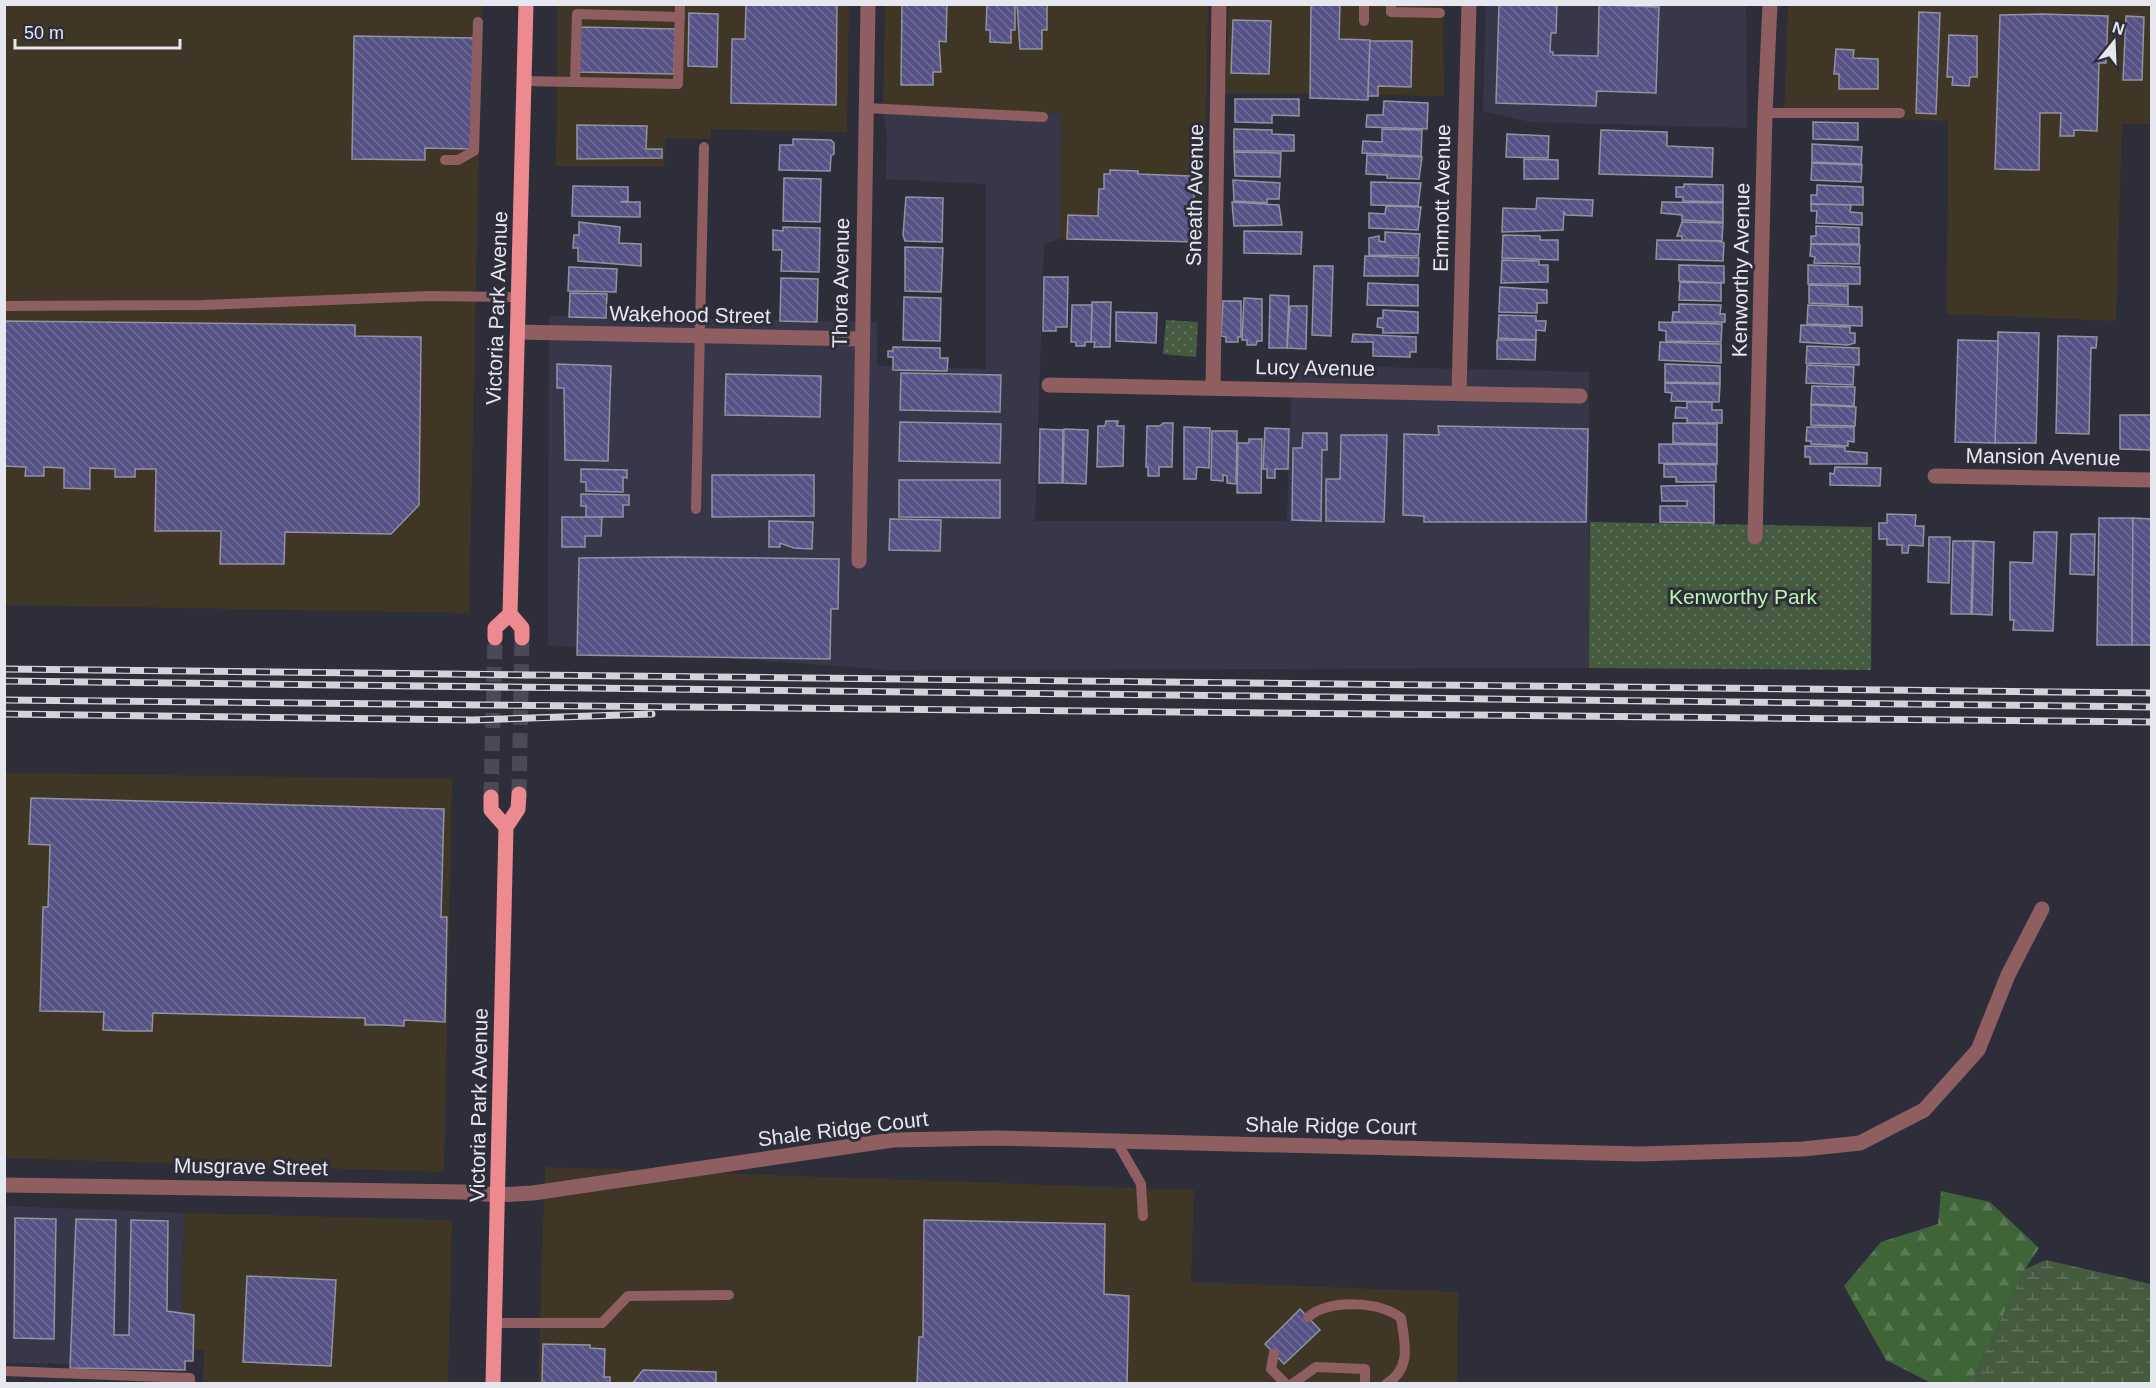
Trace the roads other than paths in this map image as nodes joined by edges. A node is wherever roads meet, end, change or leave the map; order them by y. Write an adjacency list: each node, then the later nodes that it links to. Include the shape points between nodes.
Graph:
1 (526, 4): 17 (main road, Victoria Park Avenue)
2 (680, 4): 12 (lane)
3 (868, 4): 19 (street, Thora Avenue)
4 (1219, 4): 31 (street, Sneath Avenue)
5 (1364, 4): 13 (lane)
6 (1391, 4): 9 (lane, via 1391,12)
7 (1469, 4): 32 (street, Emmott Avenue)
8 (1770, 4): 20 (street, Kenworthy Avenue)
9 (1440, 13)
10 (608, 15): 11 (lane); 15 (lane); 18 (lane, via 577,14)
11 (645, 16): 12 (lane); 16 (lane)
12 (680, 17): 18 (lane, via 678,84 607,77)
13 (1364, 21)
14 (478, 22): 24 (lane, via 474,151 458,160)
15 (608, 28)
16 (645, 28)
17 (524, 81): 18 (lane); 25 (main road, Victoria Park Avenue)
18 (575, 82)
19 (866, 108): 22 (lane); 29 (street, Thora Avenue)
20 (1765, 113): 21 (lane); 37 (street, Kenworthy Avenue)
21 (1900, 113)
22 (1043, 117)
23 (704, 147): 28 (lane)
24 (445, 160)
25 (519, 297): 26 (lane); 27 (main road, Victoria Park Avenue)
26 (4, 306)
27 (518, 332): 28 (street, Wakehood Street); 39 (main road, Victoria Park Avenue)
28 (698, 337): 29 (street, Wakehood Street); 36 (lane)
29 (861, 339): 38 (street, Thora Avenue)
30 (1049, 385): 31 (street, Lucy Avenue)
31 (1213, 387): 32 (street, Lucy Avenue)
32 (1459, 392): 33 (street, Lucy Avenue)
33 (1580, 396)
34 (1935, 476): 35 (street, Mansion Avenue)
35 (2151, 480)
36 (696, 509)
37 (1755, 537)
38 (859, 561)
39 (510, 614): 40 (main road, via 495,628); 41 (main road, Victoria Park Avenue, via 522,628)
40 (495, 638)
41 (522, 638)
42 (519, 794): 44 (main road, Victoria Park Avenue, via 518,809)
43 (491, 797): 44 (main road, via 491,810)
44 (506, 827): 48 (main road, Victoria Park Avenue)
45 (2042, 909): 46 (street, Shale Ridge Court, via 2008,975 1978,1050 1924,1110 1860,1143 1803,1149 1639,1154)
46 (1117, 1142): 48 (street, Shale Ridge Court, via 893,1140); 49 (lane, via 1141,1184)
47 (4, 1185): 48 (street, Musgrave Street, via 452,1191)
48 (497, 1195): 52 (main road, Victoria Park Avenue)
49 (1143, 1216)
50 (729, 1295): 52 (lane, via 628,1296 602,1323)
51 (1308, 1317): 60 (lane, via 1317,1310 1339,1306 1392,1310 1401,1318 1406,1348 1403,1368)
52 (494, 1323): 56 (main road, Victoria Park Avenue)
53 (1274, 1353): 57 (lane, via 1271,1369)
54 (4, 1371): 55 (lane, via 190,1378)
55 (189, 1383)
56 (493, 1383)
57 (1286, 1383)
58 (1292, 1383): 59 (lane, via 1316,1367 1365,1369)
59 (1365, 1383)
60 (1386, 1383)

